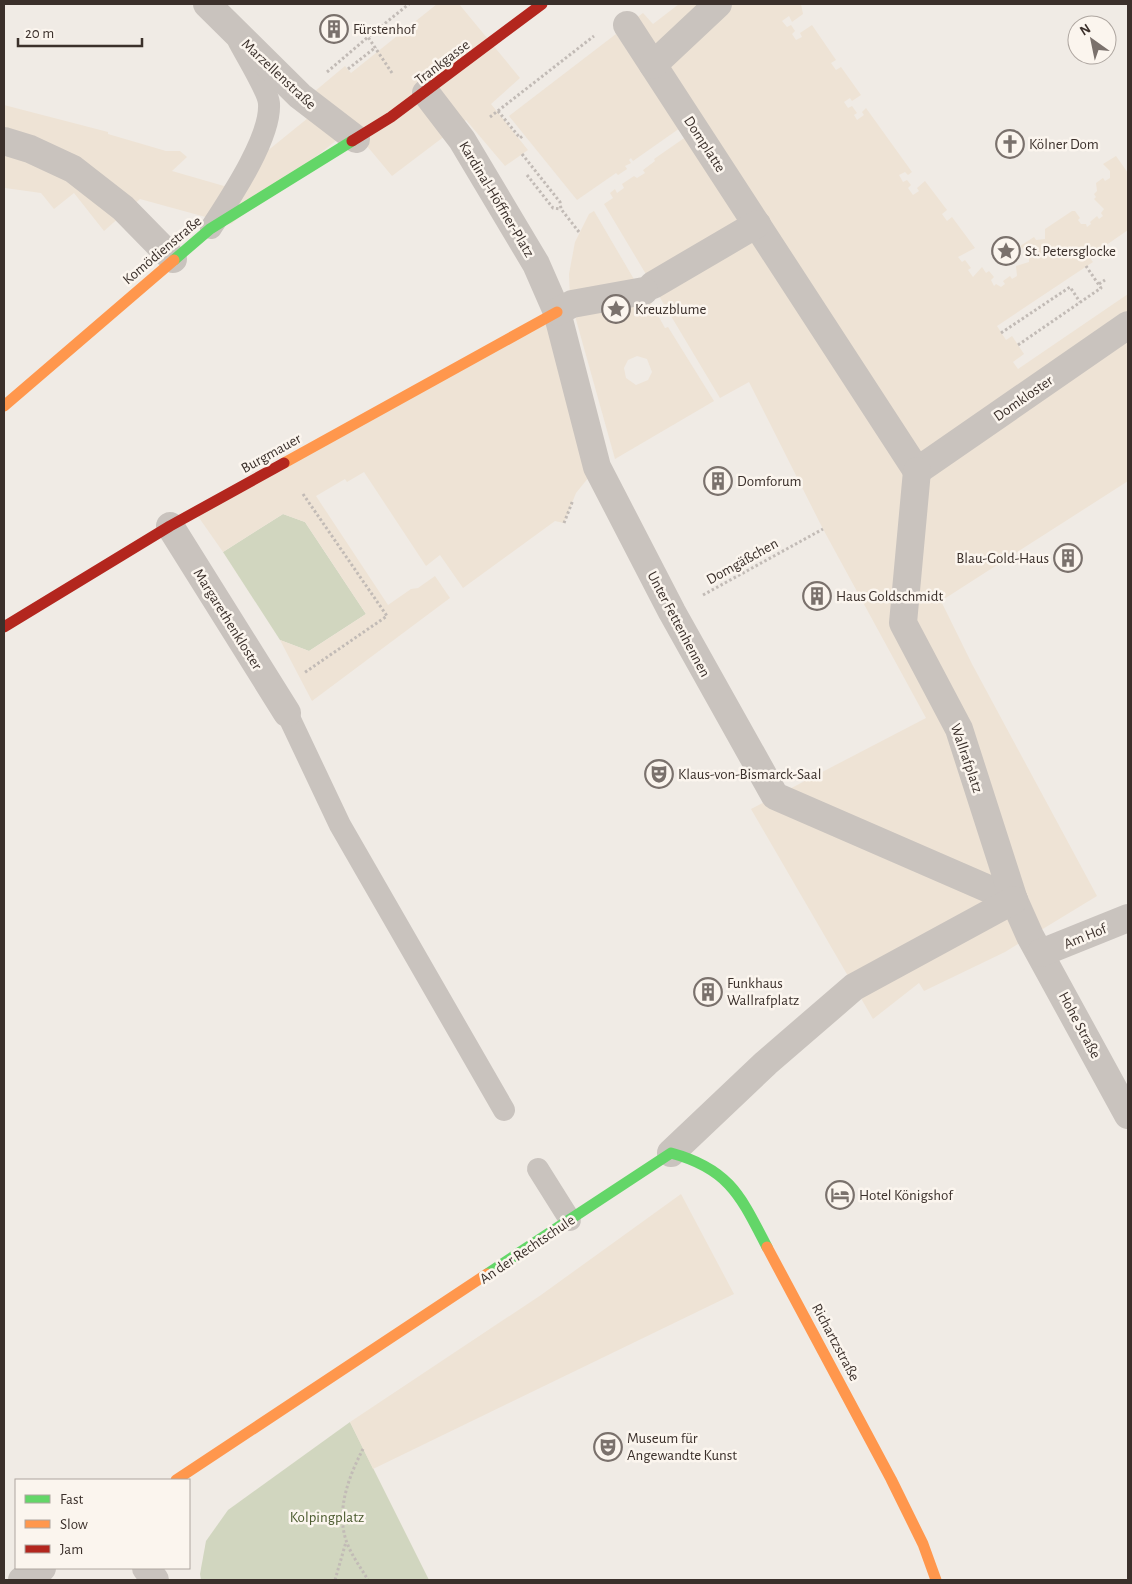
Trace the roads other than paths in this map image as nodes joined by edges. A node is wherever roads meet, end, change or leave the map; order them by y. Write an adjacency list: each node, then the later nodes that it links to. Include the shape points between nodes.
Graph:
1 (207, 4): 5 (street, Marzellenstraße)
2 (542, 4): 7 (street, Trankgasse)
3 (718, 4): 6 (street)
4 (627, 25): 6 (street, Domplatte)
5 (233, 30): 8 (street, Marzellenstraße, via 300,96); 11 (lane, via 270,103 268,118 248,170)
6 (653, 64): 10 (street, Domplatte)
7 (426, 93): 8 (street, Trankgasse); 13 (street, Kardinal-Höffner-Platz, via 462,140 526,248)
8 (356, 139): 11 (street, Komödienstraße)
9 (4, 141): 12 (street, via 73,169 123,208)
10 (757, 224): 13 (street, via 648,288 572,304); 17 (street, Domplatte)
11 (210, 229): 12 (street, Komödienstraße)
12 (172, 259): 15 (street, Komödienstraße)
13 (557, 312): 16 (street, Kardinal-Höffner-Platz); 18 (street, Burgmauer)
14 (1128, 325): 17 (street, Domkloster)
15 (4, 406)
16 (606, 463): 21 (street, Unter Fettenhennen, via 672,612 774,796)
17 (917, 471): 21 (street, Wallrafplatz, via 902,623 959,729)
18 (170, 526): 19 (street, Burgmauer); 20 (street, Margarethenkloster)
19 (4, 627)
20 (281, 703): 24 (lane, via 340,825)
21 (1014, 900): 23 (street, Wallrafplatz); 26 (street, An der Rechtschule, via 854,987 766,1063)
22 (1128, 918): 23 (street, Am Hof)
23 (1036, 944): 25 (street, Hohe Straße)
24 (504, 1110)
25 (1128, 1116)
26 (671, 1153): 28 (street, An der Rechtschule); 36 (street, Richartzstraße, via 689,1157 722,1178 739,1194 891,1479 923,1544)
27 (538, 1169): 28 (lane)
28 (570, 1220): 29 (street, An der Rechtschule)
29 (178, 1479)
30 (40, 1569): 34 (street)
31 (147, 1569): 35 (street)
32 (4, 1570): 33 (street)
33 (10, 1580)
34 (22, 1580)
35 (155, 1580)
36 (936, 1580)

